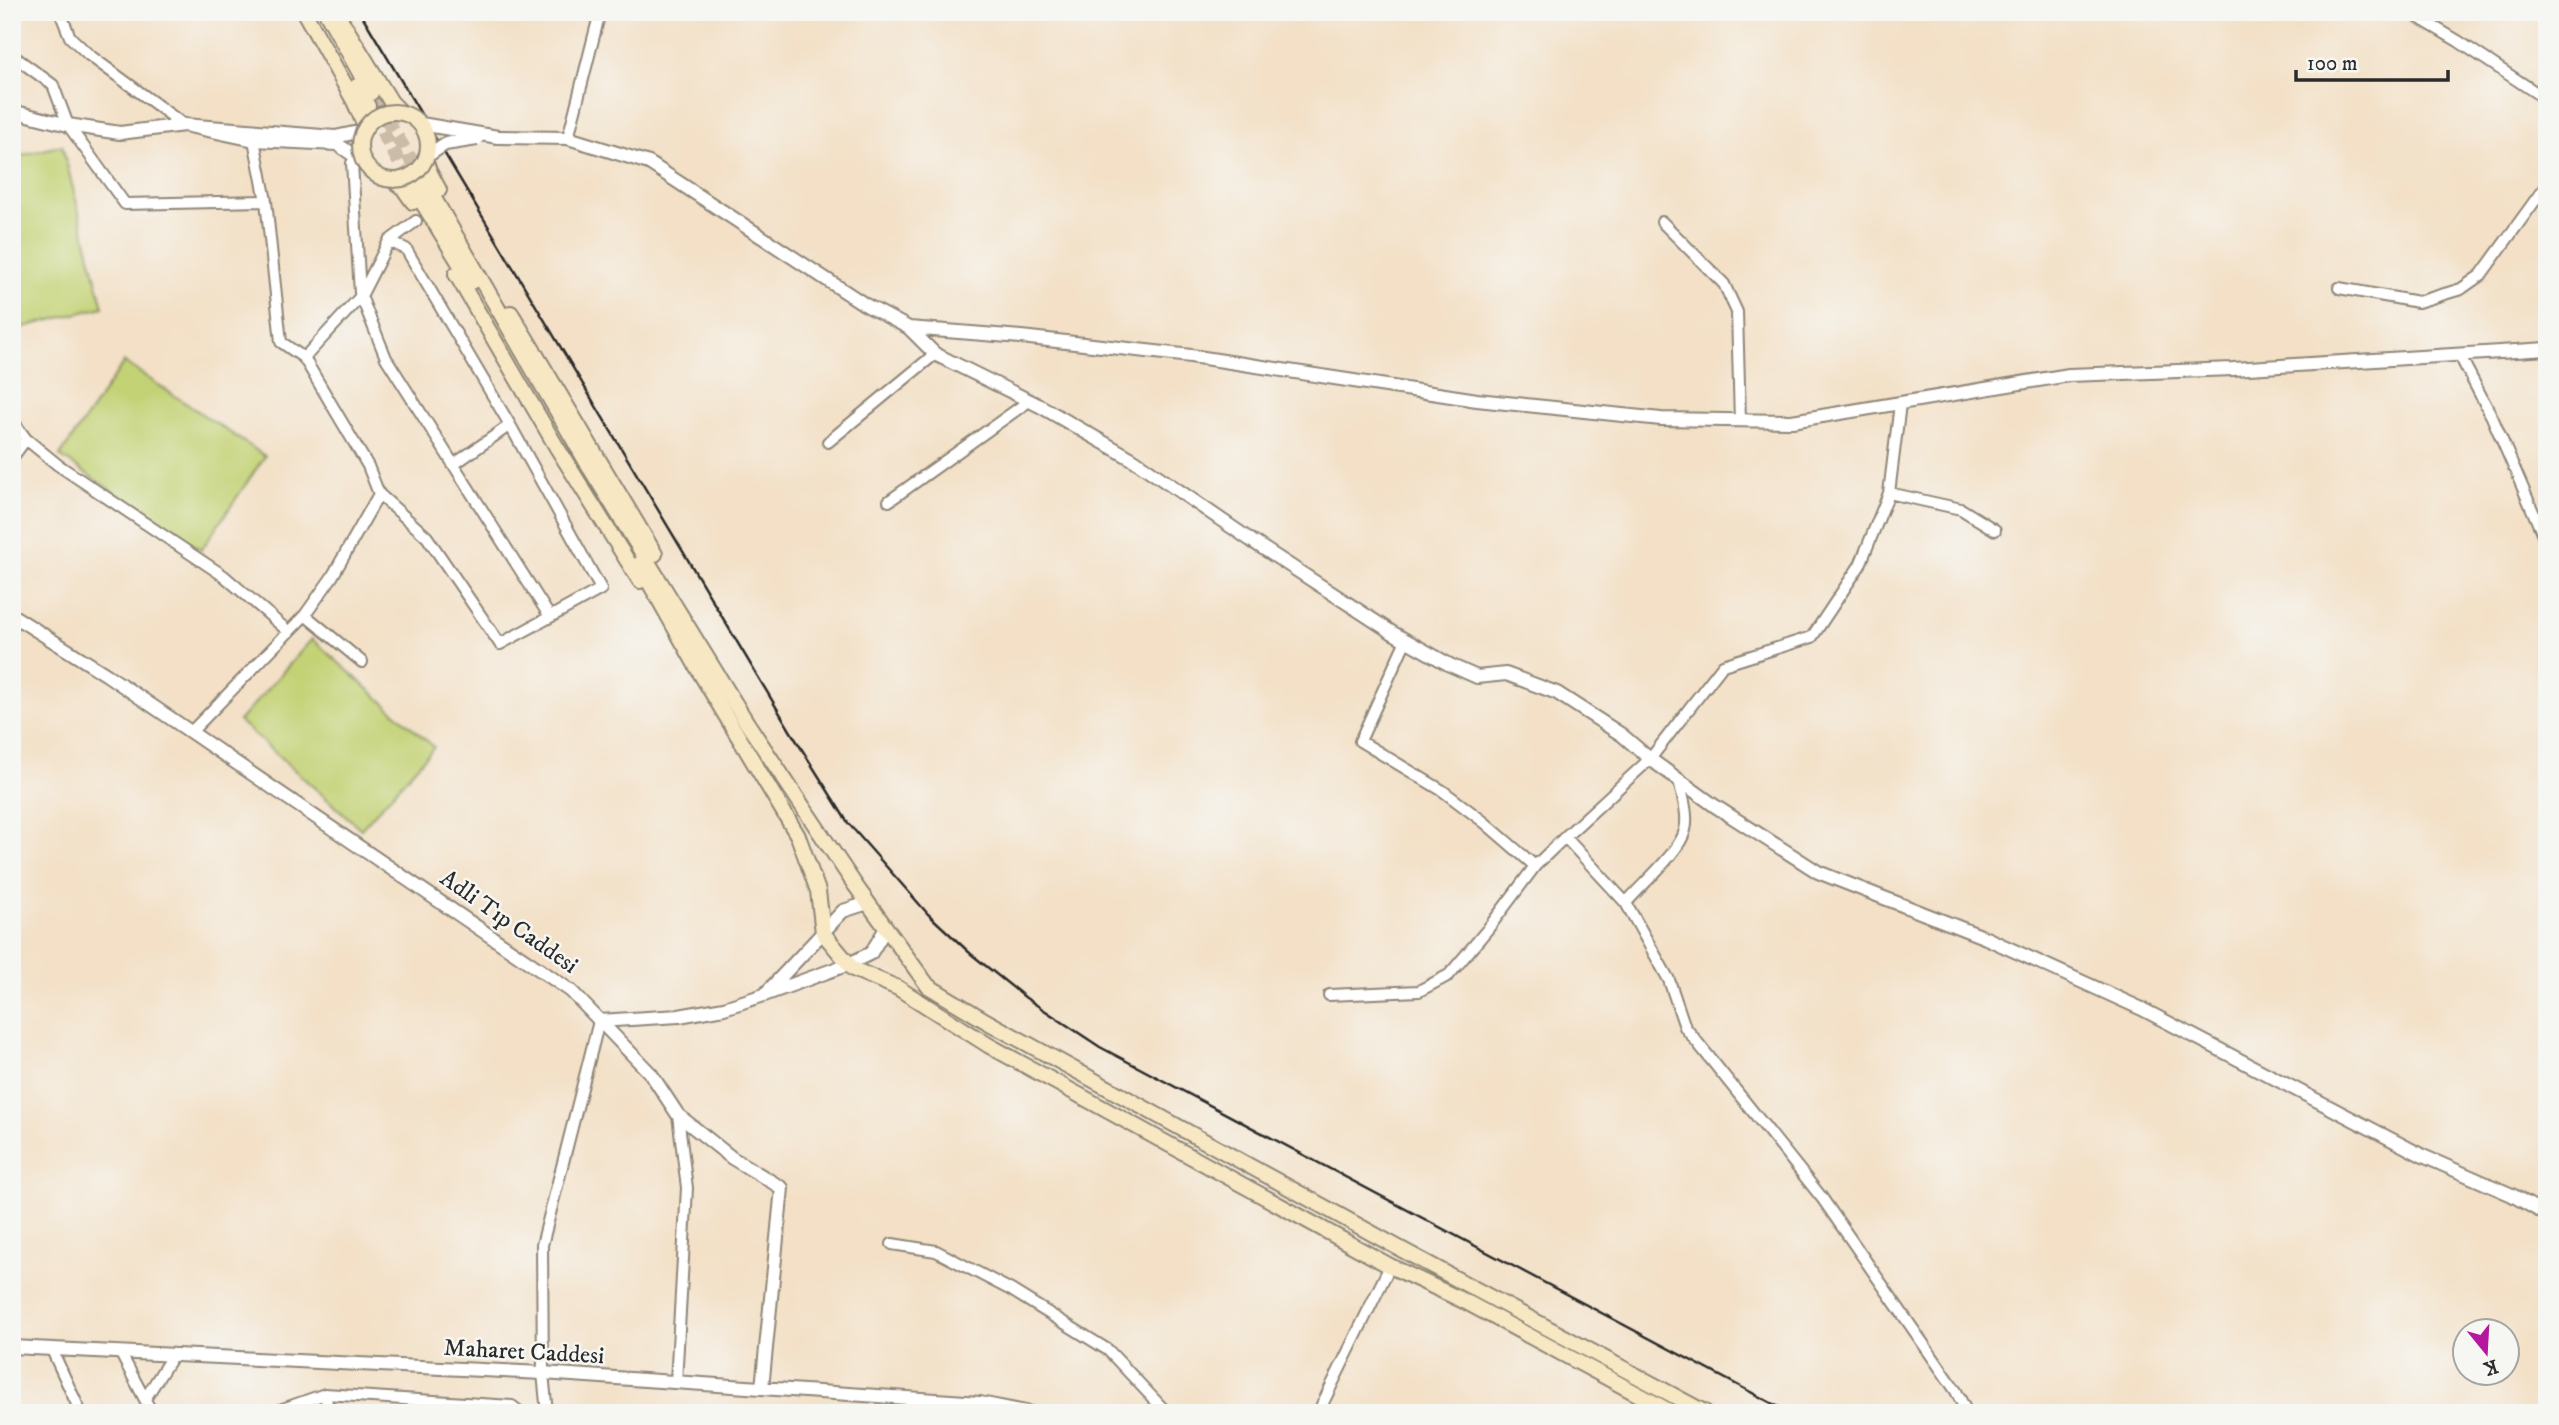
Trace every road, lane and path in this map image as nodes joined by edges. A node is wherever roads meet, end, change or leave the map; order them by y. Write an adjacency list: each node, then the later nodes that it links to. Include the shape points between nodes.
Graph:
1 (60, 12): 14 (street, via 70,37 89,55)
2 (304, 12): 15 (main road, via 354,101)
3 (313, 12): 4 (main road, via 372,103)
4 (326, 12)
5 (336, 12): 11 (main road)
6 (600, 12): 18 (street)
7 (2409, 12): 9 (street)
8 (12, 55): 13 (street, via 53,85)
9 (2547, 100)
10 (12, 111): 13 (street)
11 (401, 112): 12 (main road, bridge); 15 (main road, bridge, via 379,115)
12 (421, 124): 17 (street, bridge); 20 (main road, bridge, via 429,145)
13 (68, 125): 14 (street, via 120,133); 25 (street, via 125,204)
14 (184, 125): 16 (street); 19 (street)
15 (364, 130): 16 (street, via 335,137); 21 (main road, bridge)
16 (278, 137): 19 (street); 21 (street, via 337,144)
17 (498, 137): 18 (street); 20 (street, bridge, via 445,144)
18 (568, 138): 31 (street, via 649,163 864,304)
19 (254, 140): 25 (street)
20 (426, 158): 22 (main road, bridge, via 414,174); 50 (main road, via 445,201 657,559)
21 (358, 163): 22 (main road, bridge); 30 (street)
22 (392, 180): 26 (main road, via 403,188)
23 (419, 184): 50 (main road)
24 (2547, 184): 29 (street, via 2481,275 2461,289 2418,302)
25 (266, 201): 35 (street, via 281,342)
26 (416, 214): 28 (street); 50 (main road, via 627,563)
27 (1662, 222): 39 (street, via 1724,284 1737,312)
28 (389, 241): 30 (street); 40 (street, via 406,249)
29 (2339, 288)
30 (361, 296): 35 (street); 44 (street, via 386,358)
31 (909, 328): 33 (street); 39 (street, via 1191,356 1477,400 1661,419)
32 (2547, 349): 34 (street)
33 (934, 354): 36 (street); 42 (street)
34 (2459, 354): 37 (street, via 2069,375); 49 (street)
35 (304, 358): 46 (street, via 368,466)
36 (1028, 401): 47 (street); 55 (street, via 1134,460)
37 (1900, 404): 39 (street, via 1792,421); 45 (street)
38 (12, 420): 41 (street)
39 (1740, 421)
40 (510, 425): 44 (street); 53 (street, via 601,589)
41 (26, 439): 43 (street); 54 (street, via 58,466 224,576)
42 (828, 442)
43 (12, 458)
44 (453, 465): 53 (street)
45 (1889, 493): 48 (street, via 1961,509); 58 (street, via 1860,565 1811,638 1723,664)
46 (379, 494): 52 (street); 53 (street, via 427,537 500,644)
47 (889, 501)
48 (1995, 530)
49 (2547, 544)
50 (668, 605): 62 (main road); 65 (main road, via 799,836 818,891)
51 (12, 615): 57 (street, Adli Tıp Caddesi)
52 (305, 615): 54 (street); 56 (street)
53 (550, 617)
54 (289, 632): 57 (street)
55 (1406, 640): 58 (street, via 1477,677 1506,674 1558,693); 61 (street, via 1360,741 1443,791)
56 (362, 662)
57 (191, 732): 69 (street, Adli Tıp Caddesi, via 571,991)
58 (1650, 759): 59 (street); 60 (street)
59 (1679, 780): 63 (street, via 1685,829 1674,851); 71 (street, via 1818,872 1986,938 2142,1009 2411,1150)
60 (1565, 837): 61 (street); 63 (street)
61 (1535, 866): 68 (street, via 1449,975 1419,991)
62 (868, 903): 64 (main road); 65 (street, via 843,911)
63 (1626, 903): 94 (street, via 1669,980 1685,1027 1822,1198)
64 (886, 928): 66 (street, via 871,953); 93 (main road, via 928,986 986,1021)
65 (823, 933): 66 (main road); 67 (street)
66 (849, 964): 67 (street); 73 (main road)
67 (764, 995): 69 (street, via 679,1016)
68 (1329, 995)
69 (599, 1021): 70 (street, Adli Tıp Caddesi, via 651,1074); 78 (street, via 542,1245)
70 (678, 1115): 79 (street, via 687,1188); 80 (street, Adli Tıp Caddesi, via 732,1158 782,1188)
71 (2547, 1215)
72 (892, 1244): 90 (street, via 936,1251 1021,1296 1108,1350)
73 (1390, 1266): 91 (street); 92 (main road)
74 (12, 1347): 75 (street, Maharet Caddesi)
75 (51, 1350): 76 (street, Maharet Caddesi); 83 (street)
76 (121, 1354): 77 (street, Maharet Caddesi); 82 (street)
77 (172, 1356): 78 (street, Maharet Caddesi); 82 (street)
78 (543, 1373): 79 (street, Maharet Caddesi); 88 (street)
79 (677, 1382): 80 (street, Maharet Caddesi)
80 (762, 1388): 89 (street, Maharet Caddesi, via 980,1403)
81 (325, 1394): 85 (street); 86 (street); 87 (street, via 512,1406)
82 (145, 1399): 84 (street)
83 (81, 1413)
84 (152, 1413)
85 (271, 1413)
86 (329, 1413)
87 (521, 1413)
88 (547, 1413)
89 (1031, 1413)
90 (1167, 1413)
91 (1318, 1413)
92 (1673, 1413)
93 (1706, 1413)
94 (1967, 1413)

